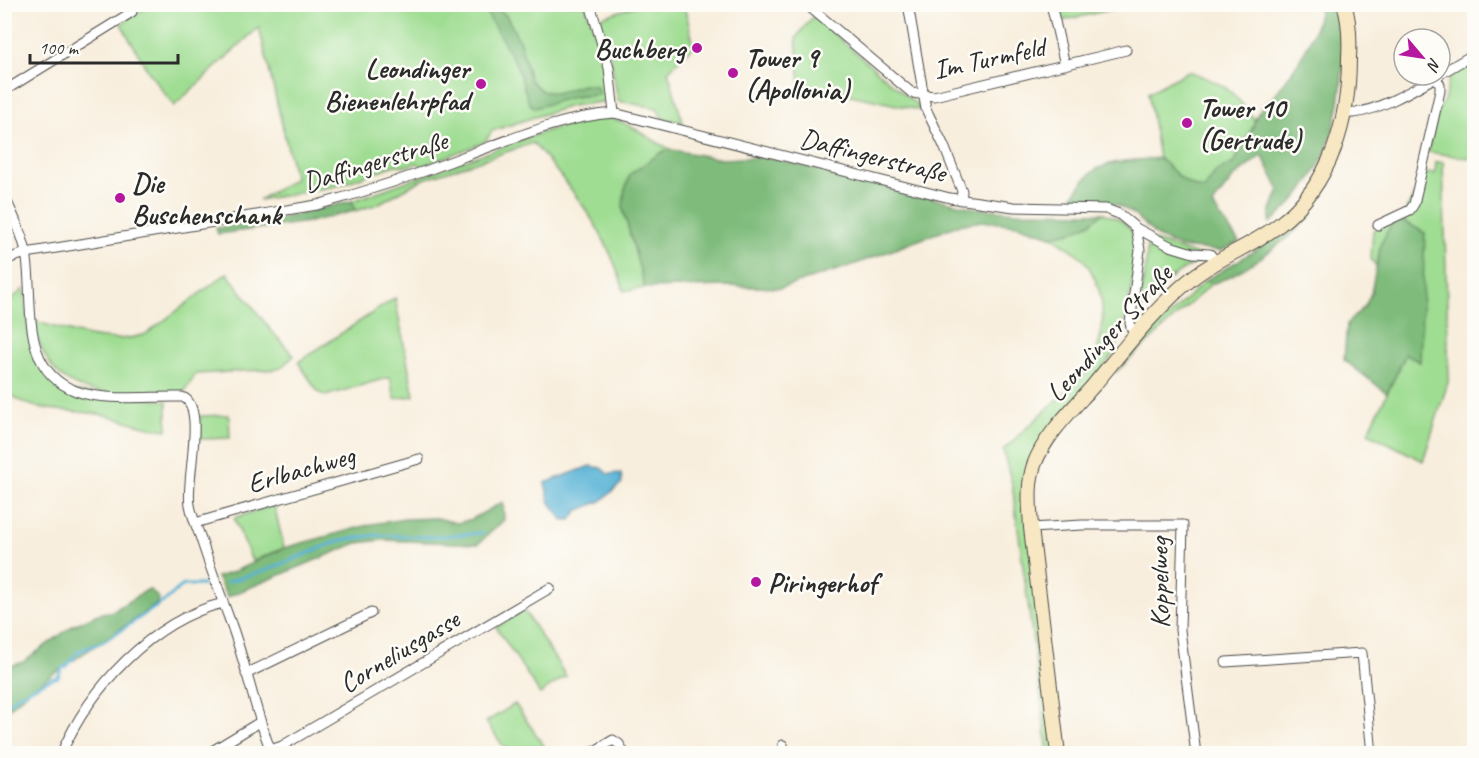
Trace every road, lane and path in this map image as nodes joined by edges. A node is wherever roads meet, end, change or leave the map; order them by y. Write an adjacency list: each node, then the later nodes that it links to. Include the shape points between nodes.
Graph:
1 (590, 4): 15 (street, via 609,68)
2 (908, 4): 14 (street)
3 (1051, 4): 9 (street, Im Turmfeld)
4 (1344, 4): 16 (street, Leondinger Straße, via 1349,35)
5 (810, 6): 14 (street, via 912,93)
6 (132, 12): 13 (street)
7 (1126, 50): 9 (street, Im Turmfeld)
8 (1474, 54): 10 (street)
9 (1065, 65): 14 (street, Im Turmfeld, via 934,96)
10 (1452, 67)
11 (1418, 87): 16 (street, via 1356,114)
12 (1440, 87): 19 (street, via 1413,207)
13 (4, 91)
14 (923, 95): 18 (street, via 962,191)
15 (614, 113): 18 (street, Daffingerstraße); 21 (street, Daffingerstraße, via 540,128 317,205)
16 (1345, 113): 23 (street, Leondinger Straße, via 1331,158 1301,206 1278,226)
17 (4, 196): 21 (street)
18 (961, 200): 20 (street, Daffingerstraße, via 1014,207 1106,209)
19 (1378, 225)
20 (1136, 228): 23 (street, Daffingerstraße, via 1170,246 1210,254); 24 (street, via 1140,256 1130,323)
21 (26, 253): 22 (street, Daffingerstraße); 26 (street, via 33,339 43,362 58,380 83,393 182,397 190,401 194,426 189,494)
22 (4, 260)
23 (1217, 263): 24 (street, Leondinger Straße, via 1178,290)
24 (1137, 335): 27 (street, Leondinger Straße, via 1040,452 1030,482)
25 (419, 459): 26 (street, Erlbachweg)
26 (195, 523): 29 (street)
27 (1031, 528): 39 (street, Leondinger Straße); 40 (street, Koppelweg, via 1183,525 1180,630)
28 (550, 588): 34 (street, Corneliusgasse)
29 (223, 603): 32 (street); 35 (street, via 174,624 125,663 90,703)
30 (371, 613): 32 (street)
31 (1226, 662): 41 (street, via 1362,652)
32 (246, 674): 33 (street)
33 (260, 722): 34 (street); 36 (street)
34 (271, 752)
35 (61, 753)
36 (207, 753)
37 (590, 753): 38 (street, via 613,740)
38 (625, 753)
39 (1058, 753)
40 (1196, 753)
41 (1372, 753)

